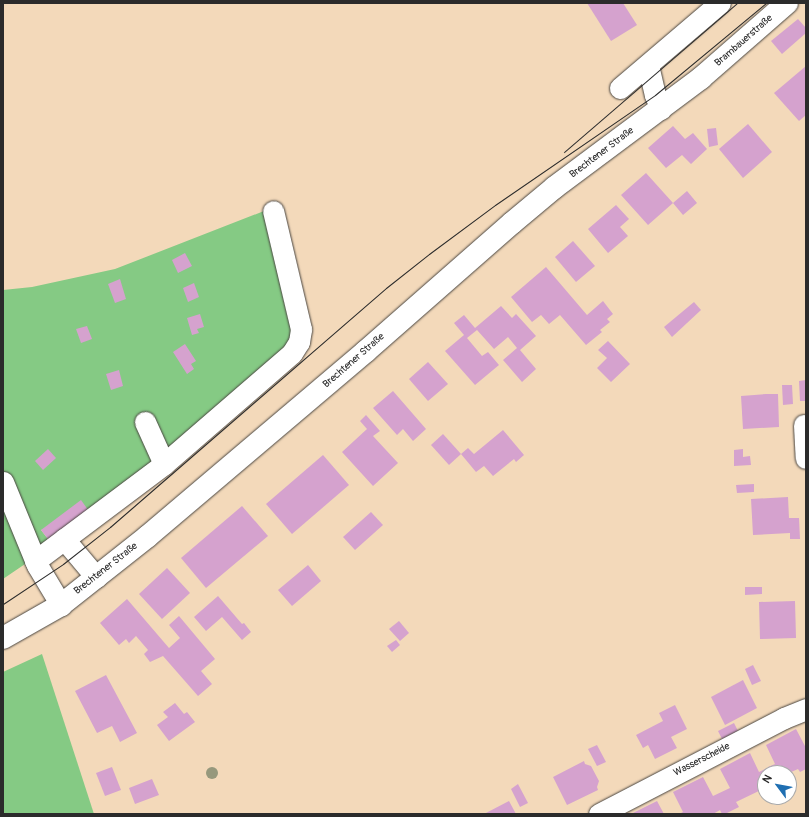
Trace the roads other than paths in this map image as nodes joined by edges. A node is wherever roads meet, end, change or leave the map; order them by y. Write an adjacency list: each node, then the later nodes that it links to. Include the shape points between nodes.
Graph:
1 (720, 3): 3 (street)
2 (787, 3): 4 (main road, Brambauerstraße)
3 (648, 65): 5 (street); 6 (street, via 655,96)
4 (701, 78): 6 (main road, Brechtener Straße)
5 (620, 88)
6 (661, 109): 15 (main road, Brechtener Straße, via 512,223 365,352)
7 (273, 211): 11 (street, via 301,328 299,342 292,353)
8 (145, 422): 11 (street)
9 (804, 425): 10 (street)
10 (806, 458)
11 (164, 464): 13 (street)
12 (3, 482): 14 (street)
13 (64, 539): 14 (street); 15 (street)
14 (35, 561): 16 (street)
15 (96, 577): 16 (main road, Brechtener Straße)
16 (61, 605): 17 (main road, Brechtener Straße)
17 (3, 638)
18 (806, 709): 19 (street, Wasserscheide)
19 (598, 814)

